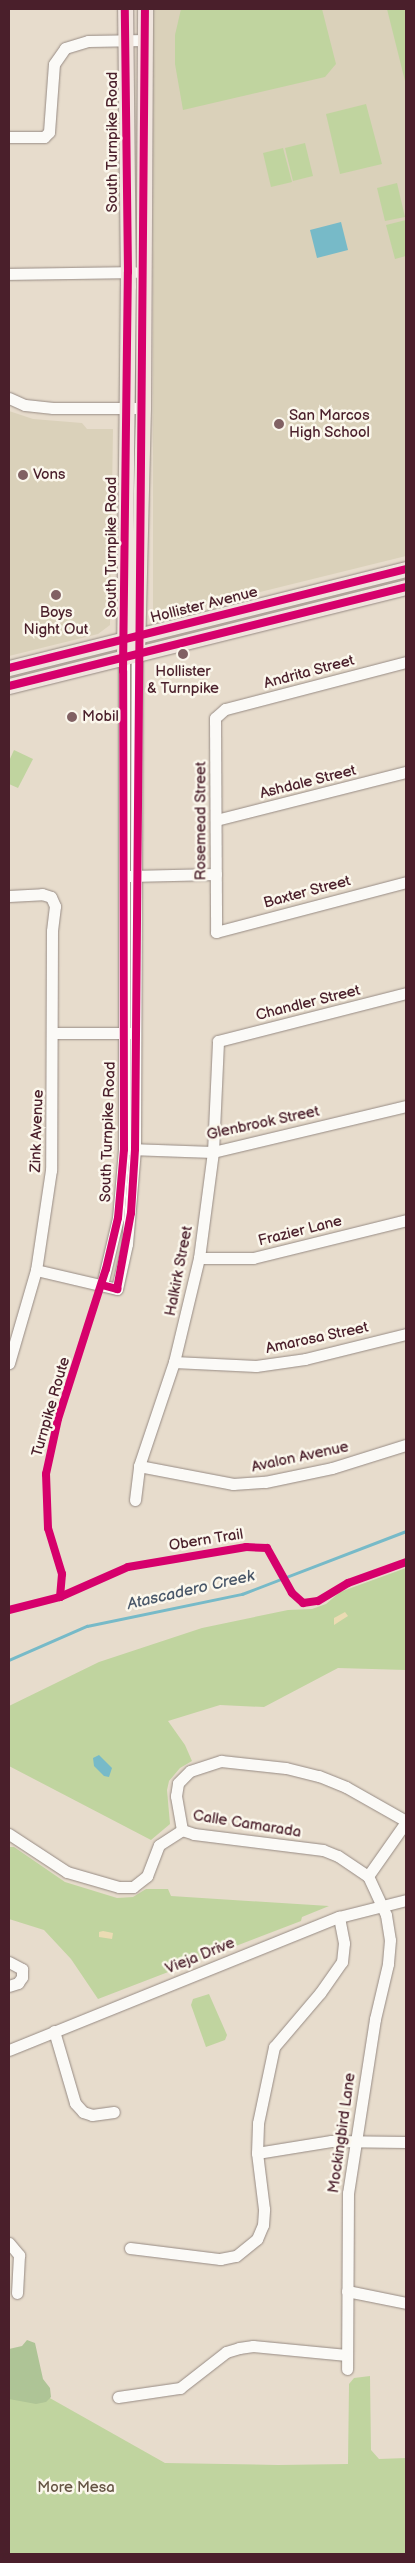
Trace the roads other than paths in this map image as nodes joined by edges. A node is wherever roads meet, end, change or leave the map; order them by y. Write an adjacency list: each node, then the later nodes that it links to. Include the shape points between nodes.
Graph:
1 (125, 9): 3 (main road, South Turnpike Road)
2 (144, 9): 4 (main road, South Turnpike Road)
3 (126, 40): 4 (street); 5 (street, via 88,41 65,48 54,64 49,132 44,136); 6 (main road, South Turnpike Road)
4 (145, 40): 7 (main road, South Turnpike Road)
5 (9, 137)
6 (128, 272): 7 (street); 8 (street); 10 (main road, South Turnpike Road)
7 (145, 272): 11 (main road, South Turnpike Road)
8 (9, 274)
9 (9, 398): 10 (street, via 38,407)
10 (127, 408): 11 (street); 14 (main road, South Turnpike Road)
11 (144, 408): 14 (main road, South Turnpike Road)
12 (406, 569): 14 (main road, Hollister Avenue)
13 (406, 587): 15 (main road)
14 (133, 637): 15 (main road, South Turnpike Road); 17 (main road, Hollister Avenue)
15 (131, 655): 18 (main road); 23 (street, South Turnpike Road)
16 (406, 662): 19 (street, Andrita Street)
17 (9, 668)
18 (9, 686)
19 (220, 712): 21 (street, Rosemead Street, via 215,718)
20 (406, 772): 21 (street, Ashdale Street)
21 (216, 820): 22 (street, Rosemead Street)
22 (216, 874): 23 (street); 26 (street, Rosemead Street)
23 (131, 876): 28 (street, South Turnpike Road)
24 (406, 882): 26 (street, Baxter Street)
25 (9, 896): 29 (street, Zink Avenue, via 42,894 51,897 55,906)
26 (216, 932)
27 (406, 993): 30 (street, Chandler Street)
28 (131, 1033): 29 (street); 32 (street, South Turnpike Road)
29 (52, 1034): 36 (street, Zink Avenue, via 51,1170)
30 (218, 1041): 33 (street, Halkirk Street)
31 (406, 1106): 33 (street, Glenbrook Street)
32 (130, 1149): 33 (street, Glenbrook Street); 37 (street, South Turnpike Road); 37 (street, South Turnpike Road, via 130,1221 117,1289)
33 (213, 1152): 35 (street, Halkirk Street)
34 (406, 1220): 35 (street, Frazier Lane, via 253,1258)
35 (199, 1258): 40 (street, Halkirk Street)
36 (36, 1270): 37 (street); 39 (street, Zink Avenue)
37 (102, 1285)
38 (406, 1334): 40 (street, Amarosa Street, via 305,1359 256,1366)
39 (11, 1347): 41 (street, Zink Avenue)
40 (174, 1362): 43 (street, Halkirk Street)
41 (9, 1363)
42 (406, 1445): 43 (street, Avalon Avenue, via 332,1468 265,1482 233,1484)
43 (139, 1466): 44 (street, Halkirk Street)
44 (135, 1500)
45 (406, 1821): 46 (street, via 346,1787 318,1776 286,1768 221,1761 190,1771 178,1783 176,1796); 48 (street)
46 (182, 1830): 47 (street, Calle Camarada, via 159,1845 147,1876 133,1887 119,1887 67,1872); 48 (street, Calle Camarada, via 211,1837 323,1850)
47 (9, 1834)
48 (368, 1876): 50 (street, Mockingbird Lane)
49 (406, 1900): 50 (street, Vieja Drive)
50 (383, 1904): 51 (street, Vieja Drive); 58 (street, Mockingbird Lane, via 390,1940 388,1964 375,2019)
51 (339, 1917): 54 (street, Vieja Drive); 59 (street, via 344,1943 342,1962 274,2047 258,2123)
52 (9, 1962): 53 (street, via 22,1969 22,1977 18,1984)
53 (9, 1986)
54 (54, 2031): 55 (street, Vieja Drive); 56 (street, via 75,2103 92,2115)
55 (9, 2050)
56 (114, 2112)
57 (406, 2142): 58 (street)
58 (354, 2143): 59 (street, via 318,2142); 62 (street, Mockingbird Lane, via 346,2215)
59 (257, 2153): 61 (street, via 263,2225 257,2239 247,2249 220,2259)
60 (9, 2243): 63 (street, via 19,2255)
61 (130, 2248)
62 (347, 2291): 64 (street); 65 (street, Mockingbird Lane)
63 (17, 2293)
64 (406, 2303)
65 (347, 2355): 66 (street, Mockingbird Lane); 67 (street, via 253,2346 239,2348 226,2352 180,2388)
66 (348, 2369)
67 (118, 2396)

